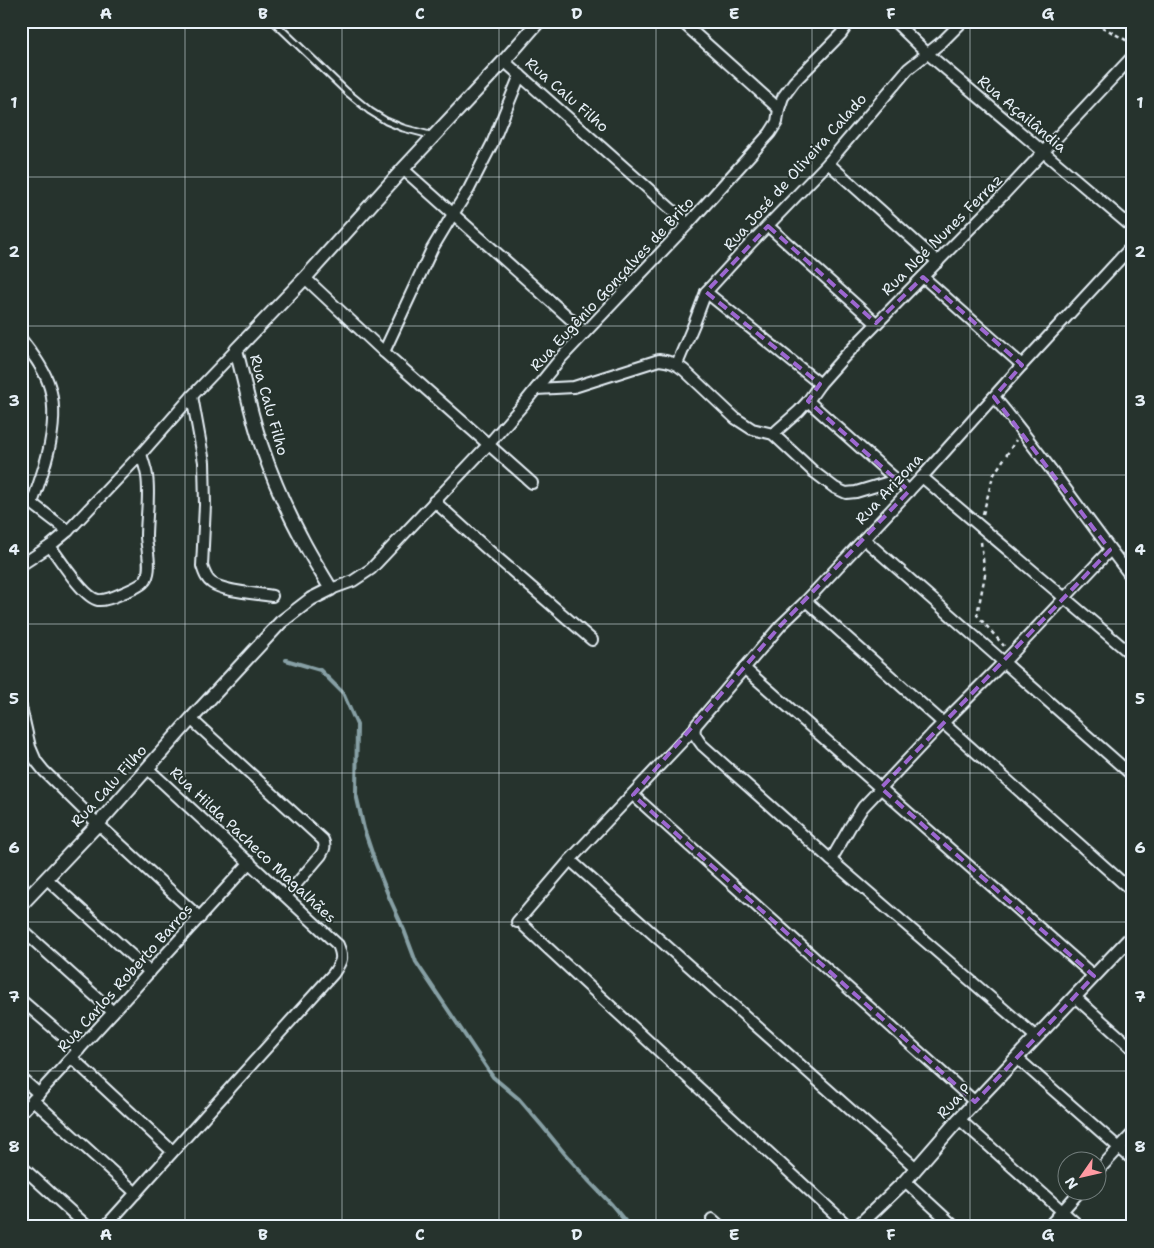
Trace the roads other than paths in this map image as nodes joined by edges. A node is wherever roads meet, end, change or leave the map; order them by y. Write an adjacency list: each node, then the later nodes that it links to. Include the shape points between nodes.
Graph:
1 (273, 21): 12 (lane, via 370,111 402,128)
2 (539, 21): 9 (street)
3 (681, 21): 11 (street)
4 (850, 21): 11 (street, Rua Eugênio Gonçalves de Brito, via 794,82)
5 (894, 21): 7 (street, Rua Açailândia)
6 (963, 21): 7 (street, Rua José de Oliveira Calado)
7 (928, 54): 13 (street, Rua Açailândia); 14 (street, Rua José de Oliveira Calado, via 908,69)
8 (1133, 56): 13 (street, Rua Noé Nunes Ferraz)
9 (504, 61): 10 (street, Rua Calu Filho); 12 (street, Rua Calu Filho)
10 (520, 75): 16 (street, via 492,144); 17 (street, Rua Calu Filho)
11 (778, 109): 17 (street, Rua Eugênio Gonçalves de Brito, via 777,122 770,133)
12 (434, 136): 15 (street, Rua Calu Filho)
13 (1044, 152): 19 (street, Rua Açailândia); 21 (street, Rua Noé Nunes Ferraz)
14 (828, 162): 18 (street, Rua José de Oliveira Calado); 21 (street)
15 (403, 169): 16 (street); 23 (street, Rua Calu Filho)
16 (453, 214): 26 (street); 29 (street, via 432,249)
17 (688, 224): 26 (street, Rua Eugênio Gonçalves de Brito)
18 (768, 226): 24 (street, Rua José de Oliveira Calado); 25 (street)
19 (1133, 228)
20 (1133, 245): 31 (street, Rua Arizona)
21 (938, 262): 22 (street, Rua Noé Nunes Ferraz)
22 (922, 277): 25 (street, Rua Noé Nunes Ferraz); 31 (street)
23 (305, 278): 28 (street, Rua Calu Filho); 29 (street)
24 (706, 292): 30 (street, Rua José de Oliveira Calado, via 694,324); 32 (street)
25 (876, 323): 32 (street, Rua Noé Nunes Ferraz)
26 (585, 332): 33 (street, Rua Eugênio Gonçalves de Brito)
27 (21, 339): 44 (street, via 47,380 53,402 49,447 42,475)
28 (236, 350): 34 (street); 52 (street, Rua Calu Filho, via 251,413 282,498)
29 (384, 352): 38 (street)
30 (673, 362): 33 (street, via 659,360 574,387); 37 (street, via 735,418 752,429)
31 (1022, 365): 35 (street, Rua Arizona)
32 (820, 384): 36 (street, Rua Noé Nunes Ferraz)
33 (536, 389): 38 (street, Rua Eugênio Gonçalves de Brito)
34 (192, 396): 39 (street); 53 (street, via 204,462 202,566 205,575 218,586)
35 (994, 397): 40 (street, Rua Arizona); 49 (street)
36 (808, 400): 37 (street, Rua Noé Nunes Ferraz); 41 (street)
37 (773, 434): 41 (street, via 814,472 846,493)
38 (488, 445): 42 (street); 45 (street, Rua Eugênio Gonçalves de Brito)
39 (141, 454): 46 (street); 48 (street, via 148,491 148,568 143,583 97,600 71,575)
40 (922, 477): 43 (street, Rua Arizona); 54 (street)
41 (896, 480): 43 (street)
42 (532, 483)
43 (909, 491): 47 (street, Rua Arizona)
44 (24, 498): 46 (street)
45 (434, 501): 52 (street, Rua Eugênio Gonçalves de Brito, via 371,569 353,581); 56 (street)
46 (68, 531): 48 (street)
47 (864, 539): 55 (street, Rua Arizona); 58 (street)
48 (50, 546): 50 (street)
49 (1110, 550): 51 (street); 54 (street)
50 (21, 565)
51 (1133, 579)
52 (331, 589): 61 (street, Rua Calu Filho, via 281,622)
53 (272, 596)
54 (1065, 597): 57 (street); 58 (street)
55 (806, 601): 59 (street, Rua Arizona); 62 (street)
56 (592, 640)
57 (1133, 656)
58 (1004, 662): 62 (street); 65 (street)
59 (744, 668): 63 (street, Rua Arizona); 66 (street)
60 (21, 707): 68 (street, via 36,761)
61 (191, 719): 64 (street, Rua Calu Filho); 74 (street, via 324,840 325,849 321,855)
62 (943, 723): 66 (street); 73 (street)
63 (694, 730): 67 (street, Rua Arizona); 70 (street, via 702,745)
64 (148, 768): 68 (street, Rua Calu Filho); 71 (street, Rua Hilda Pacheco Magalhães)
65 (1129, 773)
66 (881, 788): 70 (street, via 863,807); 80 (street)
67 (633, 795): 69 (street, Rua Arizona); 90 (street)
68 (98, 824): 72 (street, Rua Calu Filho); 76 (street)
69 (570, 860): 99 (street); 108 (street, Rua Arizona, via 521,924)
70 (831, 860): 84 (street)
71 (250, 862): 74 (street, Rua Hilda Pacheco Magalhães); 76 (street, Rua Carlos Roberto Barros)
72 (46, 878): 75 (street, Rua Calu Filho); 79 (street)
73 (1133, 892)
74 (286, 896): 95 (street, Rua Hilda Pacheco Magalhães, via 338,945 341,962 334,974)
75 (21, 905)
76 (200, 918): 79 (street, Rua Carlos Roberto Barros)
77 (21, 929): 83 (street)
78 (1133, 935): 80 (street, Rua P)
79 (150, 972): 83 (street, Rua Carlos Roberto Barros)
80 (1094, 976): 81 (street, Rua P)
81 (1075, 997): 84 (street, Rua P); 85 (street)
82 (21, 1000): 86 (street)
83 (113, 1012): 86 (street, Rua Carlos Roberto Barros)
84 (1036, 1037): 87 (street, Rua P)
85 (1133, 1049)
86 (75, 1054): 89 (street, Rua Carlos Roberto Barros); 95 (street)
87 (1017, 1058): 90 (street, Rua P); 94 (street)
88 (21, 1078): 89 (street)
89 (36, 1097): 91 (street, Rua Carlos Roberto Barros); 101 (street)
90 (975, 1102): 92 (street, Rua P)
91 (21, 1113)
92 (959, 1119): 99 (street, Rua P); 103 (street)
93 (1133, 1133): 94 (street)
94 (1120, 1148): 96 (street); 97 (street)
95 (172, 1151): 101 (street)
96 (1133, 1160)
97 (1106, 1163)
98 (21, 1166): 105 (street)
99 (916, 1168): 100 (street, Rua P)
100 (905, 1181): 109 (street, Rua P); 110 (street)
101 (136, 1193): 106 (street)
102 (1072, 1200): 103 (street)
103 (1062, 1211): 111 (street); 112 (street)
104 (712, 1219): 107 (street)
105 (88, 1227)
106 (105, 1227)
107 (720, 1227)
108 (849, 1227)
109 (857, 1227)
110 (955, 1227)
111 (1048, 1227)
112 (1080, 1227)

